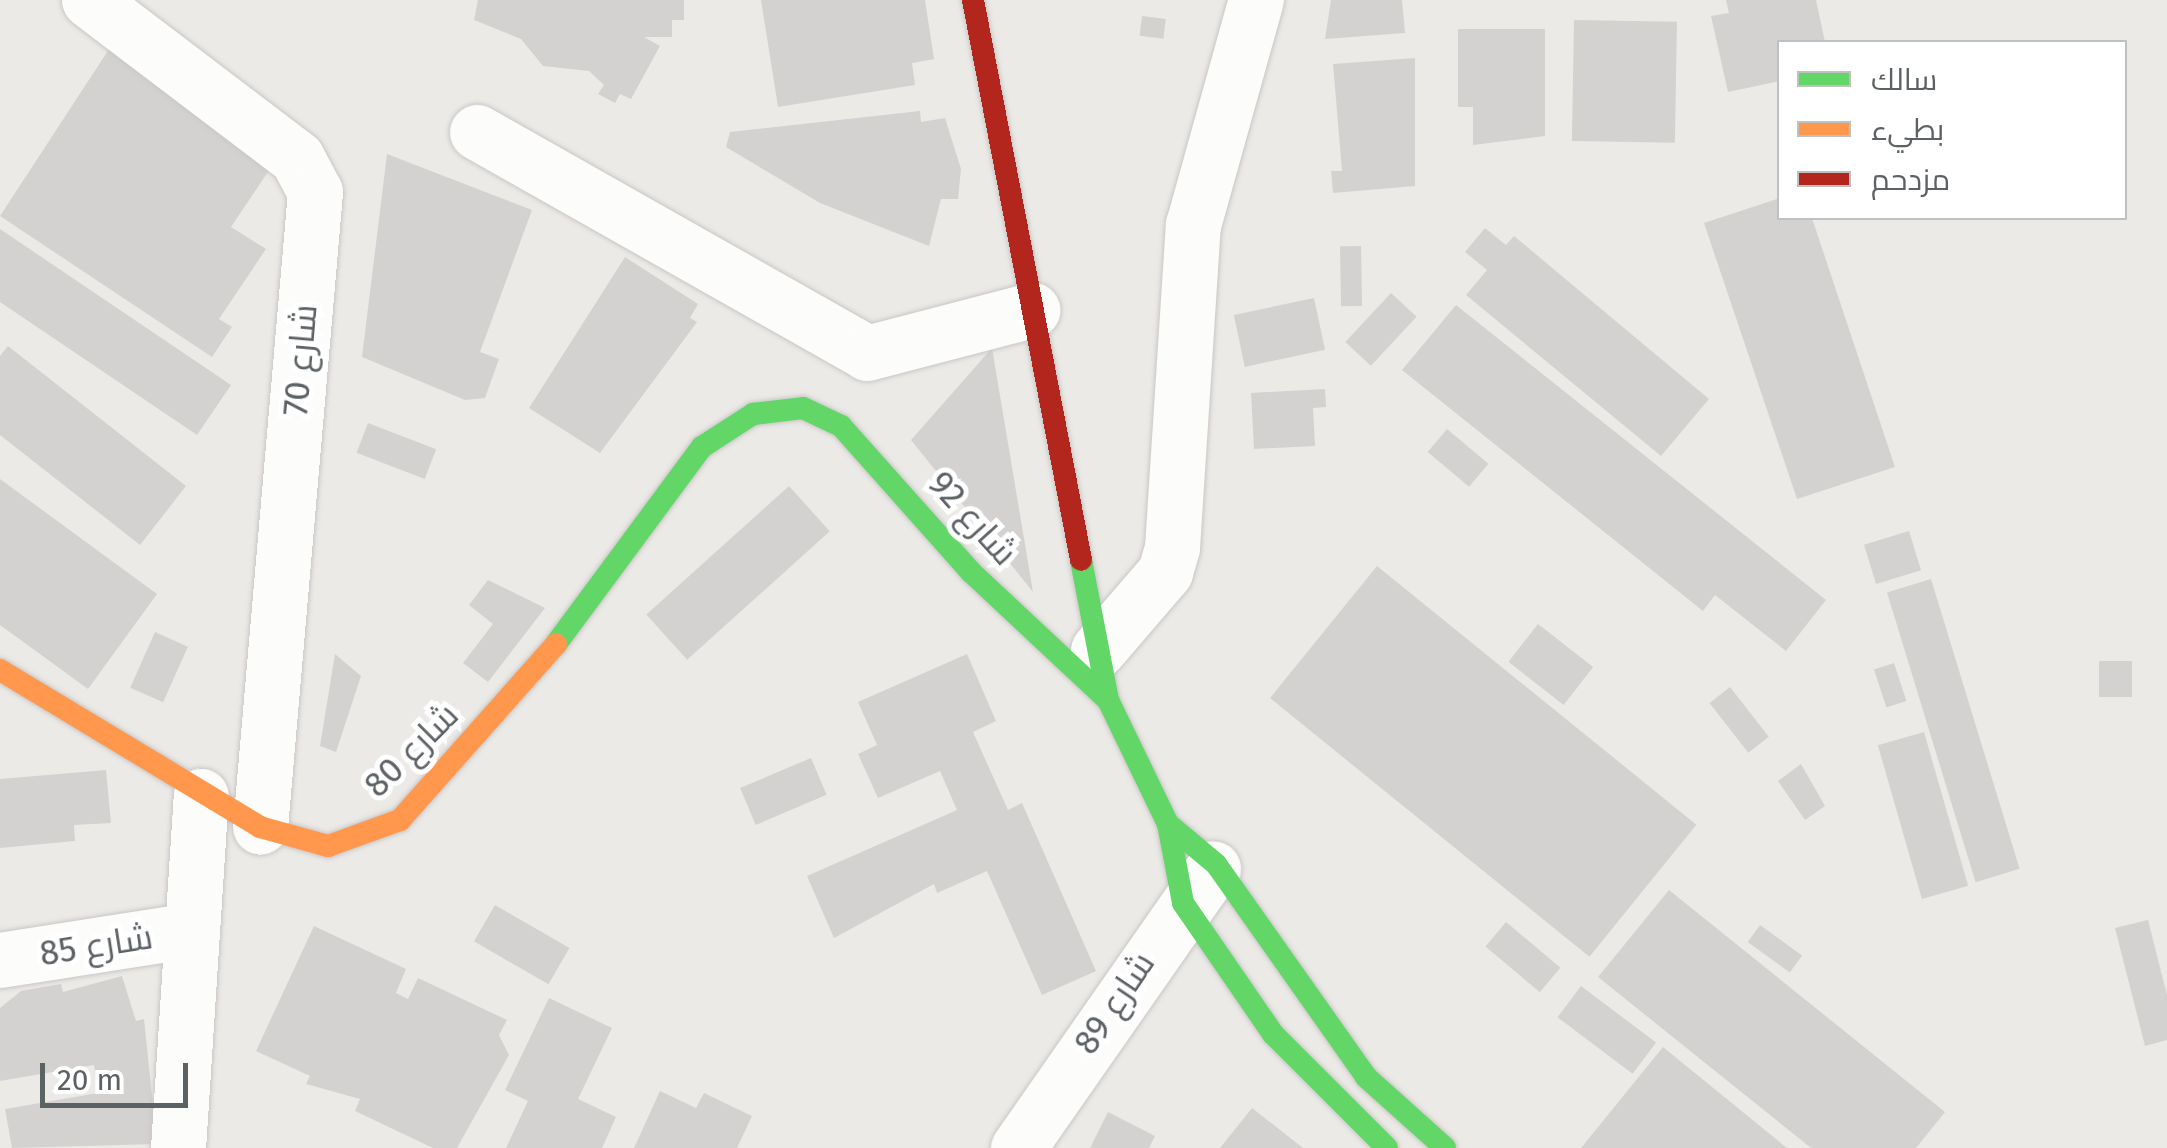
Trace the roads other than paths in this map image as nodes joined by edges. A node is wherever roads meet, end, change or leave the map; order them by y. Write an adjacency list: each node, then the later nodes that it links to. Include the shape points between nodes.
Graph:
1 (89, 0): 11 (street, شارع 70, via 297,158 315,192)
2 (973, 0): 5 (street)
3 (1256, 0): 8 (street, via 1193,225 1172,547 1165,572)
4 (477, 132): 5 (street, via 867,353)
5 (1032, 310): 8 (street)
6 (776, 408): 8 (street, شارع 92, via 841,426 970,572); 11 (street, شارع 80, via 702,447 556,646 400,820 328,846)
7 (0, 670): 9 (street, شارع 80)
8 (1103, 675): 10 (street)
9 (201, 796): 11 (street, شارع 80); 13 (street)
10 (1168, 824): 12 (street); 12 (street)
11 (260, 828)
12 (1200, 884): 15 (street, via 1366,1077); 17 (street, شارع 89); 18 (street, via 1273,1034)
13 (192, 930): 14 (street, شارع 85); 16 (street)
14 (0, 960)
15 (1438, 1146)
16 (178, 1148)
17 (1018, 1148)
18 (1387, 1148)

